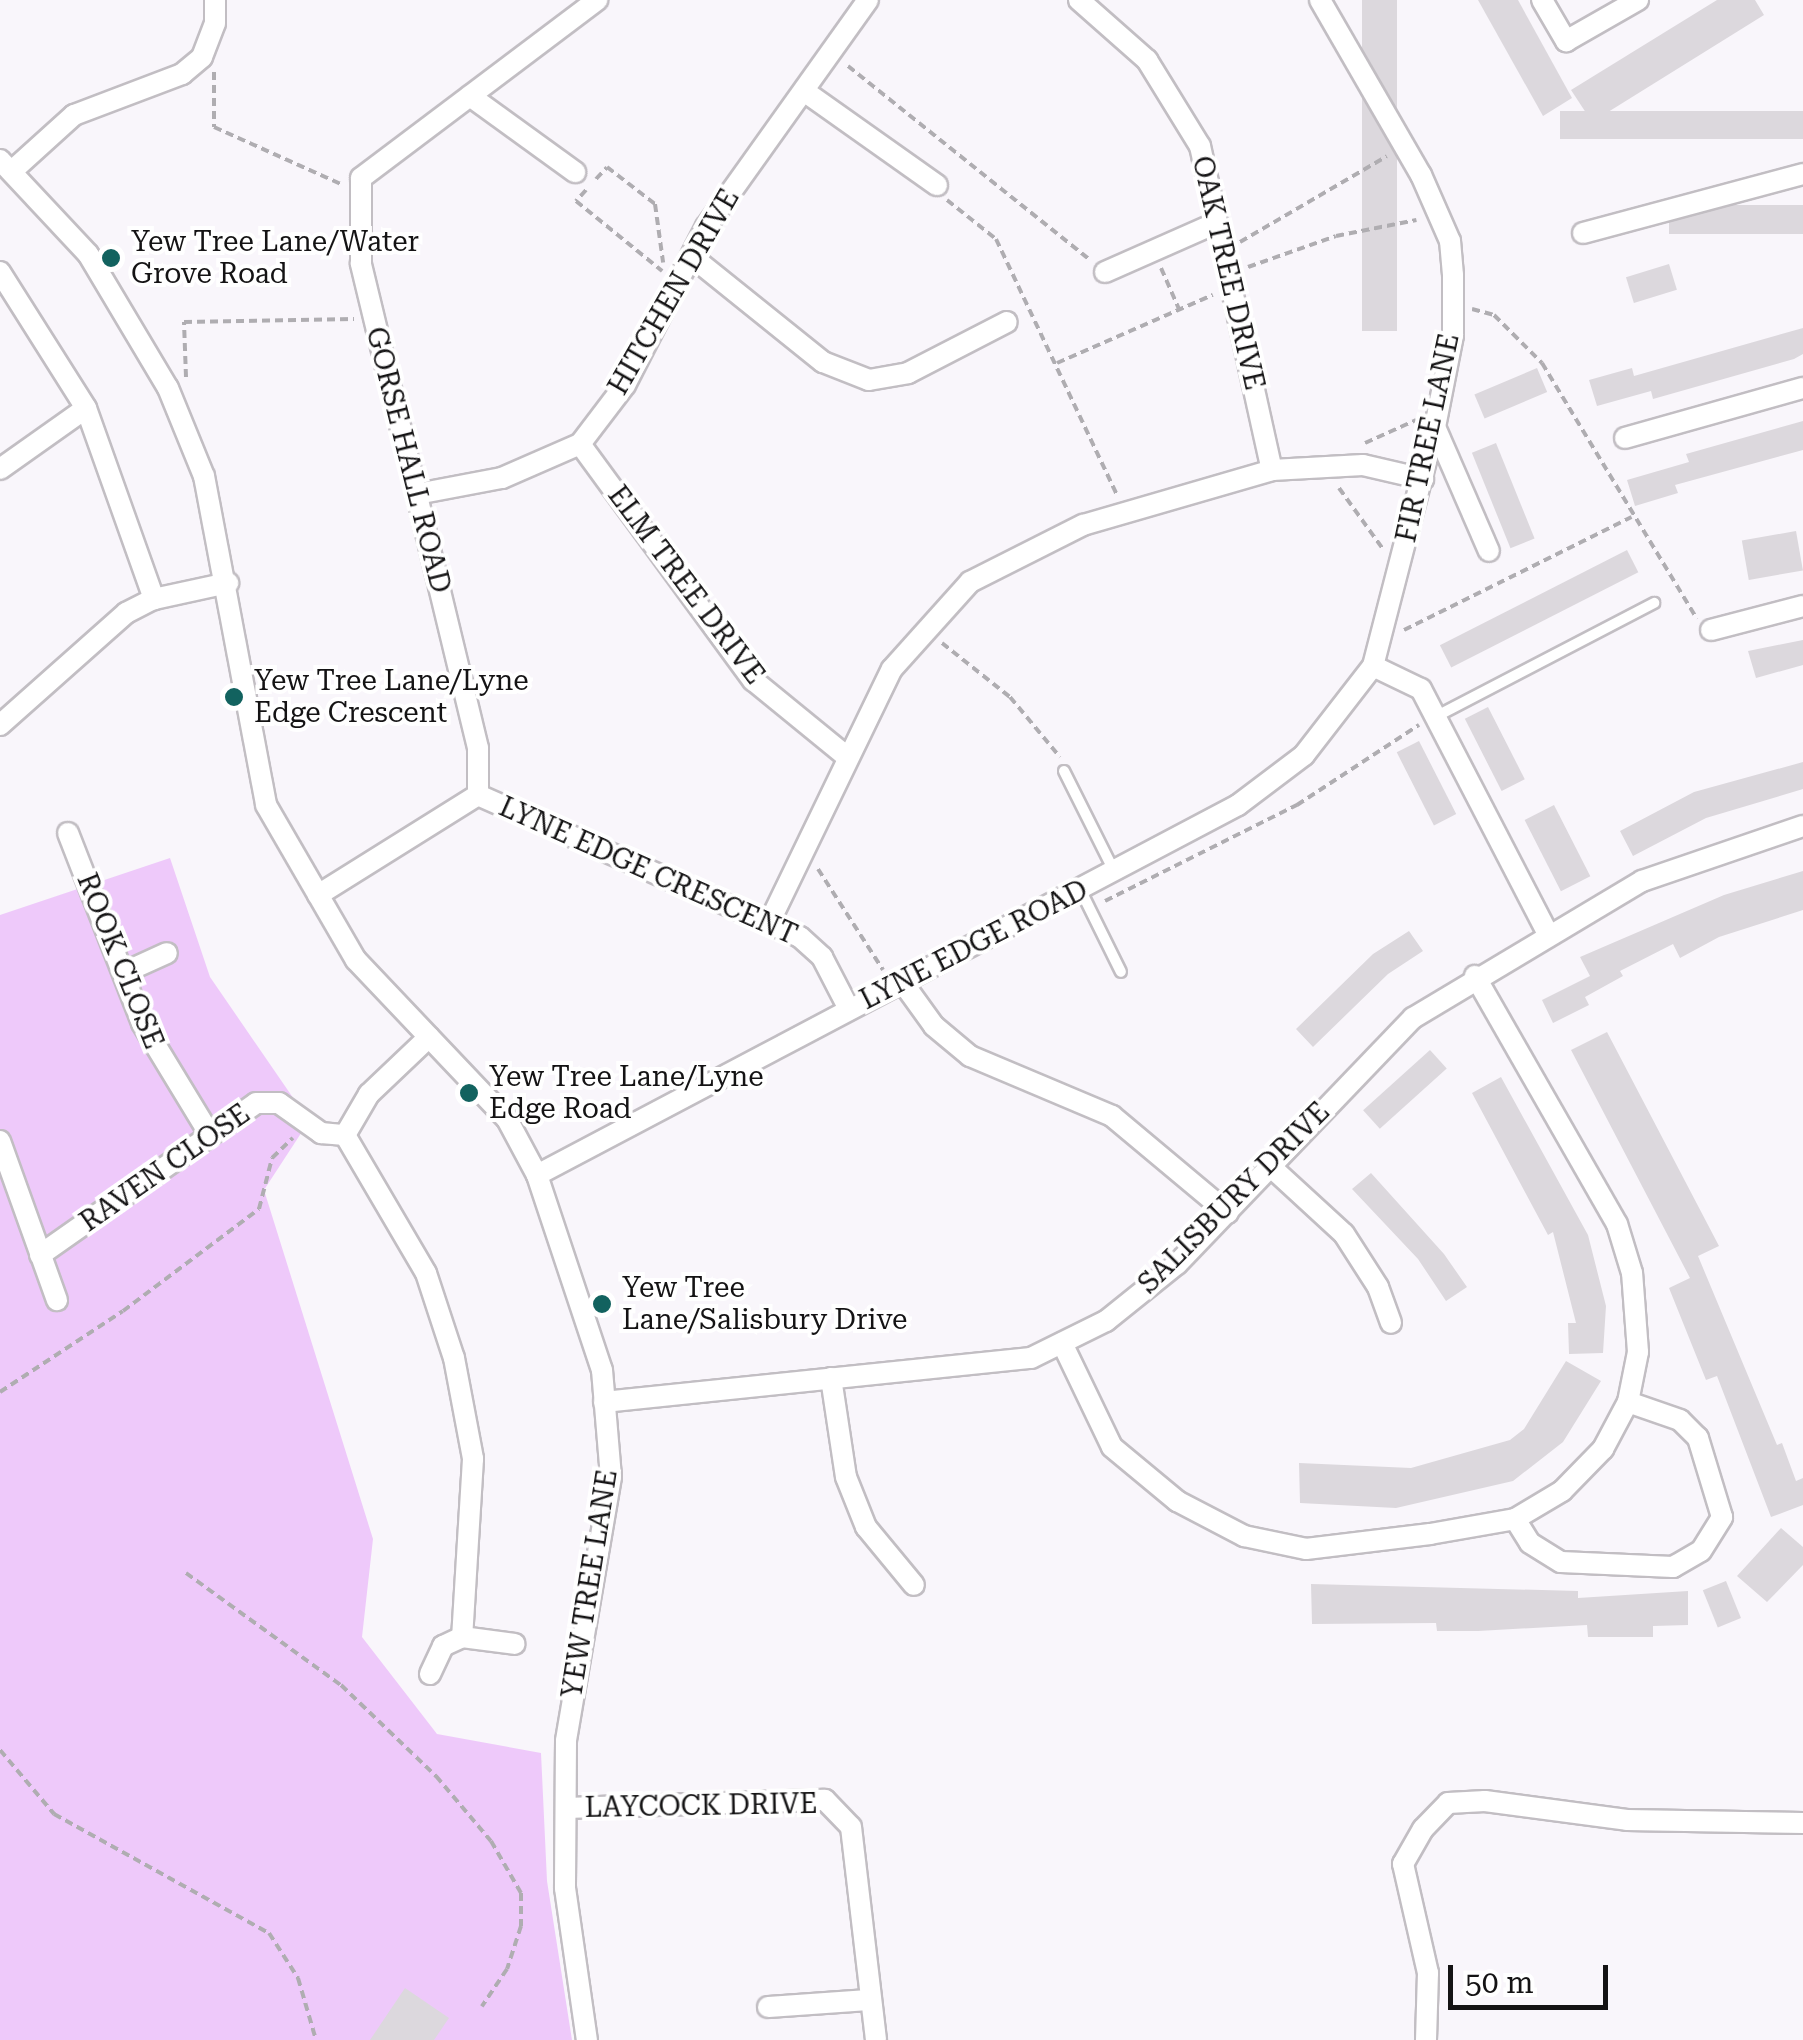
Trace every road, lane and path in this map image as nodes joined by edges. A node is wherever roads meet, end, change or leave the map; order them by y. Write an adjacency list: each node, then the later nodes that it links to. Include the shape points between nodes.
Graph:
1 (215, 0): 9 (street, via 215,23)
2 (597, 0): 11 (street)
3 (868, 0): 8 (street, HITCHEN DRIVE)
4 (1079, 0): 19 (street, OAK TREE DRIVE, via 1113,24 1175,98 1200,146)
5 (1320, 0): 12 (street, FIR TREE LANE)
6 (1542, 0): 7 (street, via 1566,41)
7 (1638, 0)
8 (833, 54): 10 (street, HITCHEN DRIVE); 25 (path)
9 (202, 57): 13 (street, via 182,74 74,115); 17 (path, via 214,70 214,127)
10 (804, 91): 16 (street); 23 (street, HITCHEN DRIVE)
11 (470, 96): 14 (street); 17 (street, via 360,178)
12 (1404, 146): 18 (street, FIR TREE LANE); 22 (path)
13 (6, 165): 33 (street, YEW TREE LANE, via 88,254)
14 (575, 172)
15 (1803, 174): 20 (street)
16 (936, 185): 32 (path, via 996,239)
17 (363, 194): 30 (street, GORSE HALL ROAD, via 360,263)
18 (1441, 216): 27 (path, via 1336,236); 28 (street, FIR TREE LANE, via 1450,242)
19 (1216, 223): 21 (street); 22 (street, OAK TREE DRIVE)
20 (1583, 233)
21 (1153, 250): 25 (street); 29 (path)
22 (1223, 252): 27 (street, OAK TREE DRIVE)
23 (691, 256): 31 (street, via 822,362 869,380 908,373); 38 (street, HITCHEN DRIVE, via 625,385)
24 (0, 272): 35 (street)
25 (1105, 272)
26 (664, 273): 26 (path, via 576,201 606,167 655,204)
27 (1230, 281): 29 (path); 42 (street, OAK TREE DRIVE)
28 (1453, 304): 36 (street, FIR TREE LANE); 46 (path, via 1494,315 1542,363)
29 (1180, 309): 32 (path)
30 (374, 318): 33 (path, via 184,322 186,380); 44 (street, GORSE HALL ROAD)
31 (1007, 322)
32 (1057, 363): 45 (path)
33 (168, 388): 49 (street, YEW TREE LANE, via 204,476)
34 (1803, 388): 37 (street)
35 (86, 408): 41 (street); 50 (street)
36 (1437, 419): 39 (path); 43 (street, FIR TREE LANE); 47 (street)
37 (1625, 438)
38 (580, 444): 44 (street, HITCHEN DRIVE, via 502,478); 59 (street, ELM TREE DRIVE, via 753,680)
39 (1354, 448)
40 (1321, 463): 42 (street); 43 (street, via 1364,464); 48 (path)
41 (0, 469)
42 (1272, 470): 45 (street)
43 (1423, 479): 48 (street, FIR TREE LANE)
44 (417, 494): 61 (street, GORSE HALL ROAD, via 478,748)
45 (1125, 513): 53 (street, via 1083,525 970,582)
46 (1632, 517): 54 (path, via 1689,614); 55 (path)
47 (1489, 551)
48 (1399, 570): 55 (street, FIR TREE LANE)
49 (228, 583): 50 (street); 66 (street, YEW TREE LANE, via 266,805)
50 (154, 599): 58 (street, via 126,613)
51 (1654, 603): 57 (lane)
52 (1803, 606): 54 (street)
53 (927, 630): 59 (street, via 892,669); 60 (path, via 1010,697 1056,745)
54 (1711, 630)
55 (1380, 643): 56 (street, FIR TREE LANE)
56 (1374, 666): 57 (street, via 1421,688); 65 (street, LYNE EDGE ROAD, via 1304,756 1238,806)
57 (1436, 716): 67 (path, via 1298,804); 69 (street)
58 (0, 725)
59 (847, 757): 64 (street)
60 (1064, 771): 65 (lane)
61 (478, 795): 66 (street, LYNE EDGE CRESCENT); 68 (street, LYNE EDGE CRESCENT)
62 (1803, 826): 69 (street, SALISBURY DRIVE, via 1642,881)
63 (68, 833): 72 (street, ROOK CLOSE)
64 (803, 854): 68 (street); 74 (path)
65 (1114, 872): 67 (street, LYNE EDGE ROAD)
66 (318, 895): 76 (street, YEW TREE LANE, via 356,960)
67 (1085, 899): 71 (lane); 74 (street, LYNE EDGE ROAD)
68 (768, 923): 75 (street, LYNE EDGE CRESCENT, via 814,946)
69 (1548, 934): 73 (street, SALISBURY DRIVE)
70 (167, 953): 72 (street)
71 (1121, 972)
72 (123, 973): 78 (street, ROOK CLOSE, via 160,1058)
73 (1475, 976): 81 (street, SALISBURY DRIVE, via 1413,1018); 91 (street, via 1617,1224 1632,1273 1638,1352)
74 (898, 985): 75 (street, LYNE EDGE ROAD); 83 (street, via 970,1056 1112,1116)
75 (849, 1009): 82 (street, LYNE EDGE ROAD)
76 (429, 1037): 79 (street, via 368,1094); 82 (street, YEW TREE LANE, via 507,1119)
77 (309, 1127): 78 (street, RAVEN CLOSE, via 266,1100); 79 (street, RAVEN CLOSE); 89 (path, via 272,1158 259,1209 123,1312)
78 (210, 1135): 84 (street, RAVEN CLOSE)
79 (345, 1135): 95 (street, via 426,1273 454,1358 473,1459)
80 (0, 1141): 84 (street)
81 (1270, 1166): 83 (street, SALISBURY DRIVE); 86 (street, via 1344,1234 1378,1287)
82 (537, 1175): 90 (street, YEW TREE LANE, via 602,1370)
83 (1228, 1213): 87 (street, SALISBURY DRIVE, via 1106,1321)
84 (40, 1255): 85 (street)
85 (57, 1300)
86 (1391, 1324)
87 (1062, 1343): 88 (street, SALISBURY DRIVE, via 1031,1358); 92 (street, via 1112,1447 1177,1501 1244,1536 1306,1549)
88 (831, 1378): 90 (street, SALISBURY DRIVE); 94 (street, via 846,1477 866,1528)
89 (0, 1392)
90 (604, 1402): 99 (street, YEW TREE LANE, via 611,1477 566,1741)
91 (1628, 1402): 92 (street, via 1603,1449 1562,1492); 92 (street, via 1680,1420 1698,1438 1722,1517 1701,1551 1673,1567 1562,1562 1530,1544)
92 (1514, 1519)
93 (186, 1573): 102 (path, via 341,1684 436,1776 491,1841 522,1893 521,1926 506,1969)
94 (914, 1585)
95 (462, 1637): 96 (street); 97 (street, via 443,1646)
96 (516, 1644)
97 (430, 1674)
98 (0, 1750): 104 (path, via 54,1814 269,1933 298,1978)
99 (566, 1808): 101 (street, LAYCOCK DRIVE, via 825,1800 851,1828); 105 (street, YEW TREE LANE, via 565,1888)
100 (1803, 1823): 107 (street, via 1628,1820 1485,1801 1448,1804 1402,1864 1428,1972)
101 (869, 2000): 103 (street); 106 (street, LAYCOCK DRIVE)
102 (482, 2006)
103 (768, 2007)
104 (316, 2040)
105 (586, 2040)
106 (876, 2040)
107 (1426, 2040)

